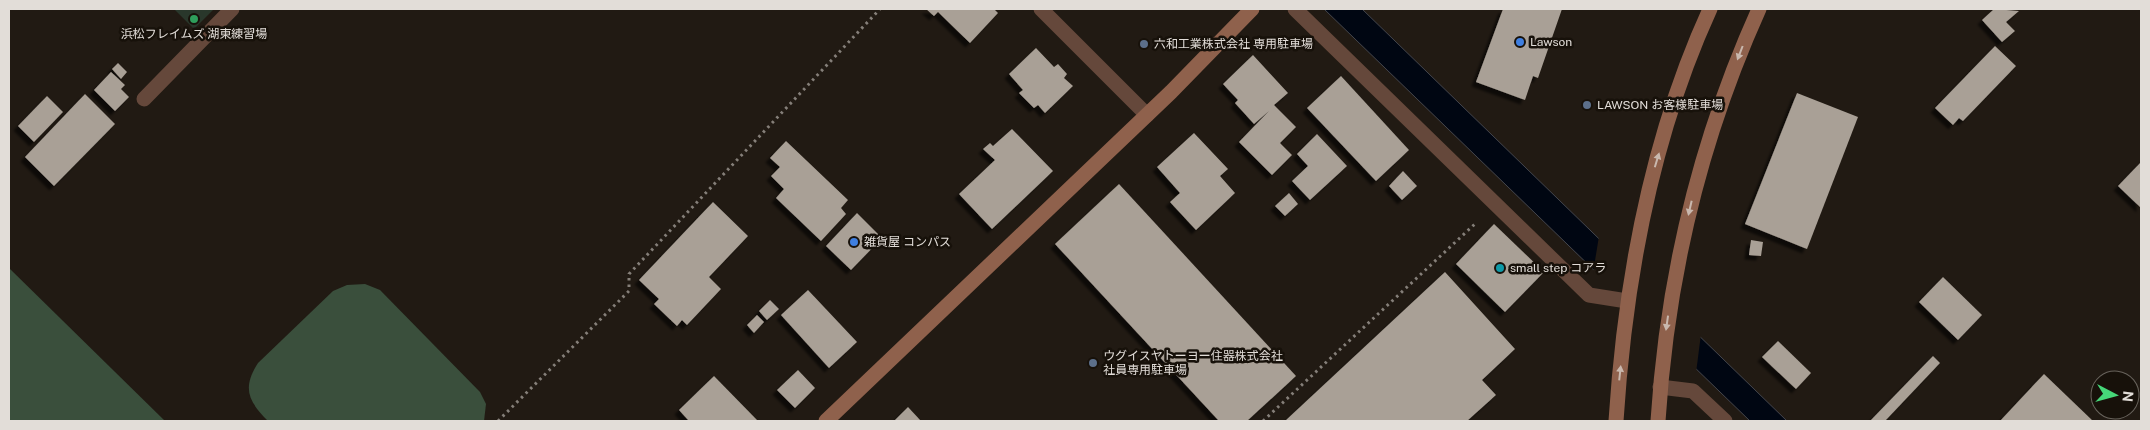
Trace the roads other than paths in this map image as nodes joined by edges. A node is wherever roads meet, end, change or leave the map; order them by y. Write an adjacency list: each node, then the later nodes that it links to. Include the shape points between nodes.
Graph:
1 (232, 9): 7 (street)
2 (1041, 9): 8 (street)
3 (1252, 9): 8 (street)
4 (1295, 9): 9 (street, via 1589,295 1608,298)
5 (1710, 9): 9 (street, one-way to 5, via 1654,170 1675,99)
6 (1759, 9): 10 (street, one-way to 10, via 1717,114 1698,174 1679,252)
7 (144, 99)
8 (1147, 115): 11 (street)
9 (1626, 308): 12 (street, one-way to 9)
10 (1660, 388): 13 (street); 14 (street, via 1694,391)
11 (826, 421)
12 (1616, 421)
13 (1658, 421)
14 (1725, 421)

